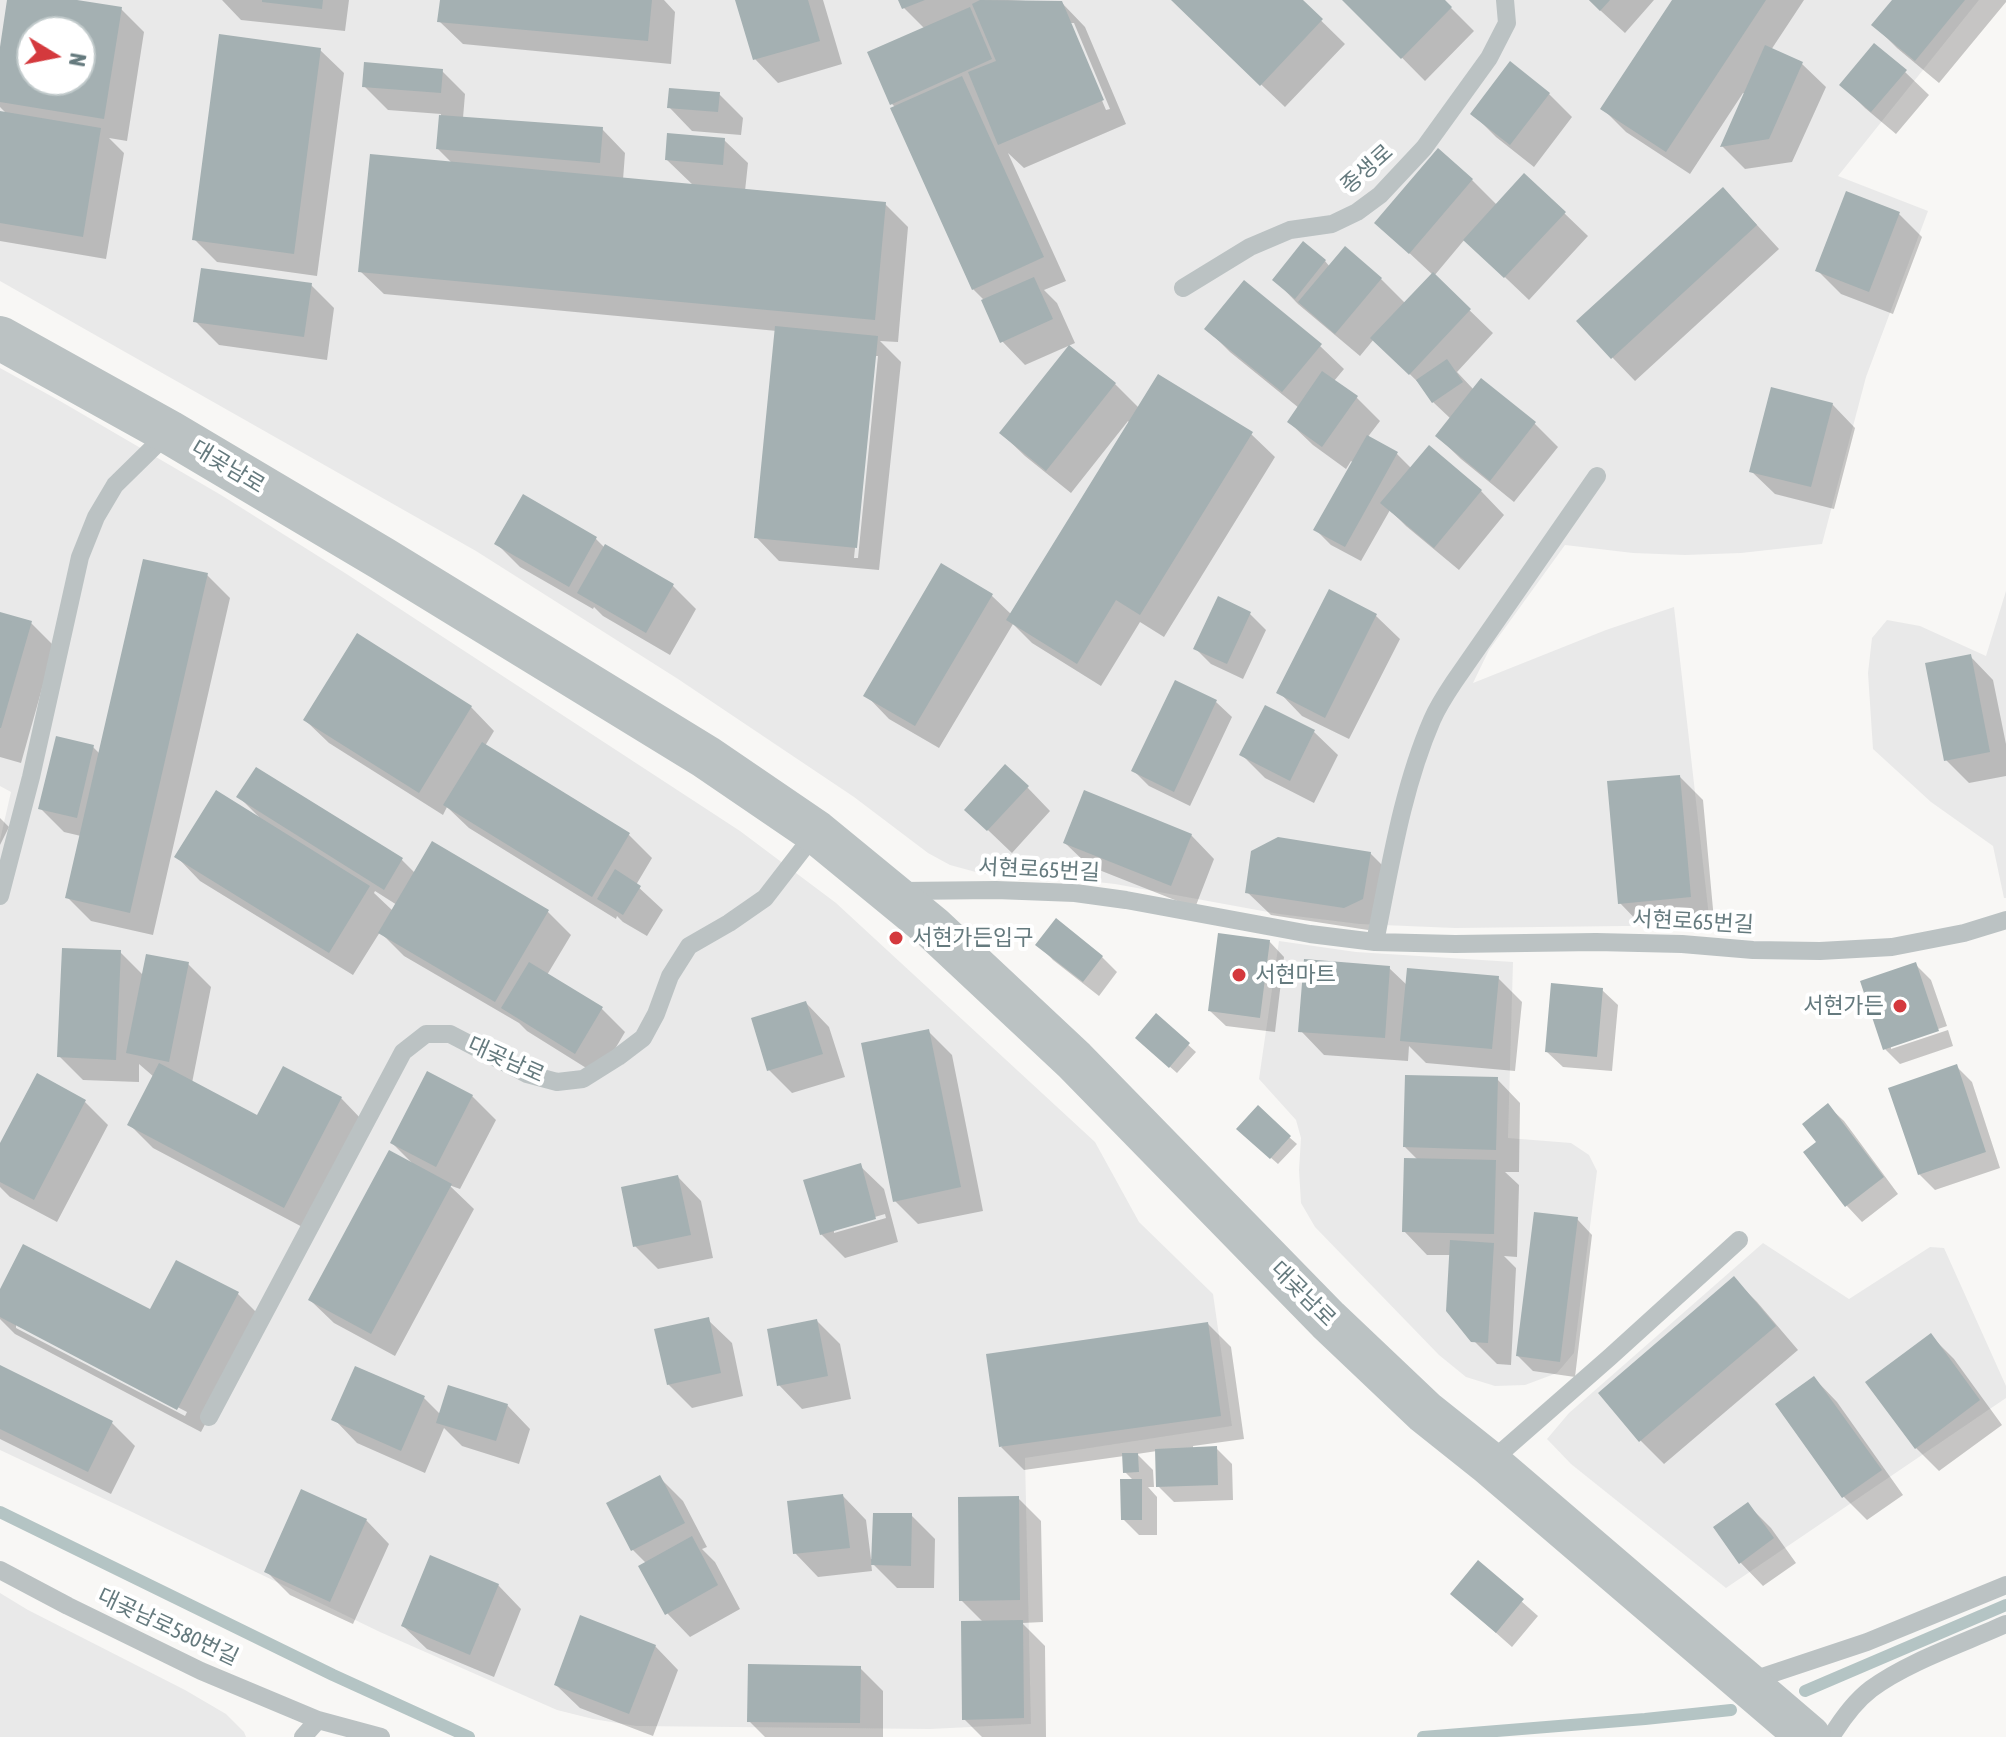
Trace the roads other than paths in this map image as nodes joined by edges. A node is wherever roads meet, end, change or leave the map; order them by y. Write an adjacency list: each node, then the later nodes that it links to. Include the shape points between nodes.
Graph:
1 (1505, 0): 2 (lane, 종생로, via 1507,23 1489,58 1424,148 1380,195 1332,224 1290,230 1250,247)
2 (1183, 288)
3 (0, 338): 4 (street, 대곶남로)
4 (169, 432): 6 (street, 대곶남로, via 706,757); 8 (lane, 대곶남로, via 115,485 80,557)
5 (1597, 476): 10 (lane, via 1434,716 1400,821)
6 (816, 832): 7 (street, 대곶남로); 12 (lane, 대곶남로, via 765,898 689,946 643,1038 583,1079 557,1082 527,1074 450,1034 426,1034 403,1052)
7 (889, 891): 10 (lane, 서현로65번길, via 1075,893); 13 (street, 대곶남로, via 1074,1060 1350,1341)
8 (0, 896)
9 (2006, 920): 10 (lane, 서현로65번길, via 1892,947 1820,951 1596,942)
10 (1375, 942)
11 (1739, 1240): 13 (lane)
12 (209, 1417)
13 (1489, 1463): 17 (street, 대곶남로)
14 (0, 1570): 18 (lane, 대곶남로580번길, via 201,1671)
15 (2006, 1585): 17 (lane, via 1867,1642)
16 (2006, 1624): 22 (lane, via 1901,1670 1869,1690)
17 (1746, 1682): 21 (street, 대곶남로)
18 (318, 1720): 19 (lane); 20 (lane)
19 (303, 1737)
20 (381, 1737)
21 (1809, 1737)
22 (1831, 1737)

